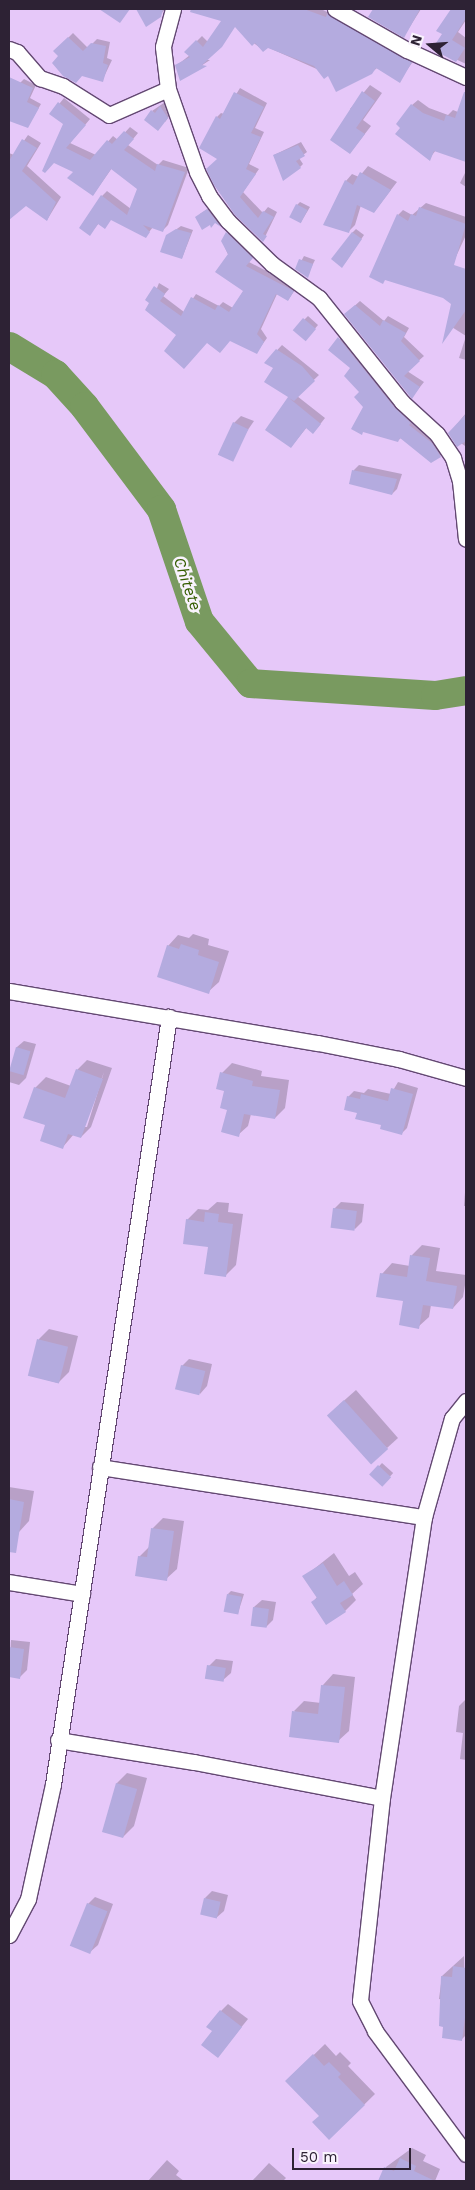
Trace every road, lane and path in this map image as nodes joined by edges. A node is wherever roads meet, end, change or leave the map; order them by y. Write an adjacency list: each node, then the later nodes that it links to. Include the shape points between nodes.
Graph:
1 (173, 9): 5 (street, via 164,48)
2 (335, 9): 4 (street, via 407,50)
3 (9, 49): 5 (street, via 17,52 40,78 64,86 109,115)
4 (466, 78)
5 (168, 90): 6 (street, via 196,172 228,221 272,264 319,298 402,402 437,434 453,458 460,481)
6 (466, 539)
7 (9, 991): 8 (street)
8 (169, 1017): 9 (street, via 390,1057); 11 (street)
9 (466, 1078)
10 (466, 1400): 12 (street, via 452,1418)
11 (100, 1467): 12 (street); 14 (street)
12 (424, 1517): 16 (street)
13 (9, 1582): 14 (street)
14 (82, 1594): 15 (street)
15 (58, 1740): 16 (street); 17 (street, via 40,1850 28,1899)
16 (382, 1798): 18 (street, via 360,2001 375,2031)
17 (9, 1935)
18 (466, 2154)

